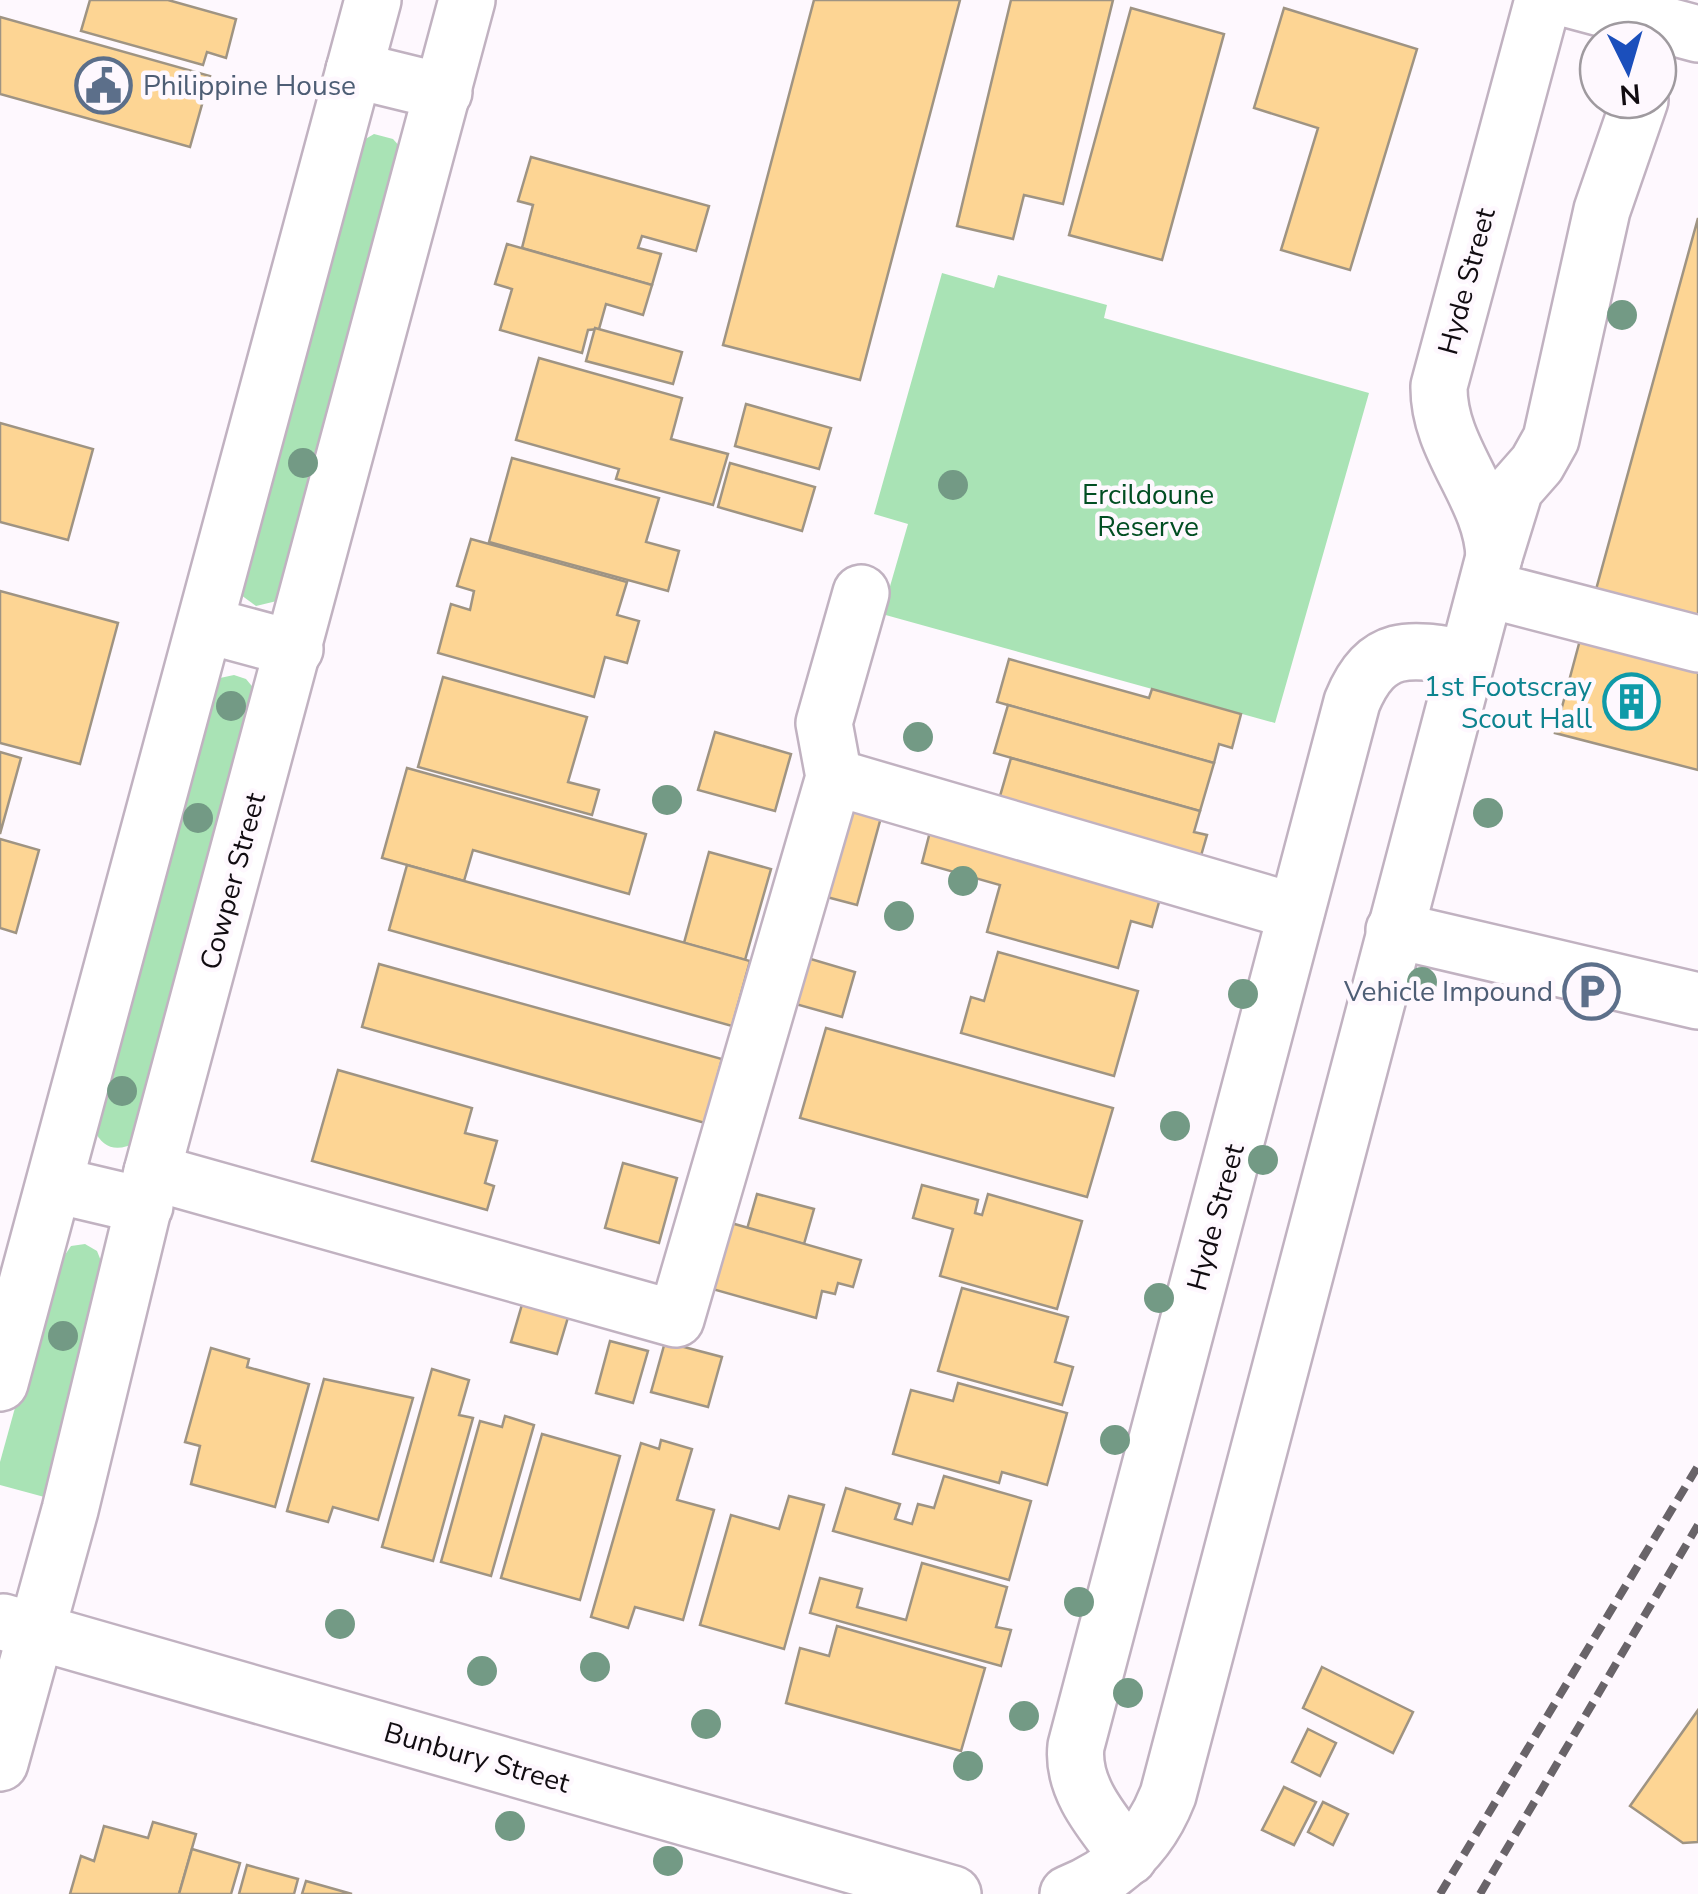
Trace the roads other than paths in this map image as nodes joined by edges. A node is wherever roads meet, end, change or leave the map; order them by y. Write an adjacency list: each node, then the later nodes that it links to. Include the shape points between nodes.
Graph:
1 (373, 0): 6 (street)
2 (467, 0): 7 (street, Cowper Street)
3 (1544, 0): 9 (street, Hyde Street, via 1439,386 1448,442 1488,522)
4 (1571, 0): 5 (street)
5 (1646, 20)
6 (354, 70): 7 (street); 11 (street)
7 (444, 92): 13 (street, Cowper Street)
8 (1633, 120): 9 (street, Hyde Street, via 1602,210 1550,439 1516,489)
9 (1490, 573): 12 (street); 14 (street, Hyde Street)
10 (861, 593): 15 (street, via 824,723)
11 (206, 625): 13 (street); 19 (street)
12 (1698, 644)
13 (295, 649): 20 (street, Cowper Street)
14 (1467, 658): 16 (street, Hyde Street, via 1396,652 1367,670 1352,702); 17 (street, Hyde Street)
15 (834, 778): 16 (street); 20 (street, via 676,1320)
16 (1296, 912): 24 (street, Hyde Street, via 1076,1746 1086,1794)
17 (1394, 930): 18 (street); 24 (street, Hyde Street, via 1168,1795)
18 (1698, 1001)
19 (56, 1185): 20 (street); 21 (street)
20 (148, 1189): 22 (street, Cowper Street)
21 (0, 1383)
22 (18, 1626): 23 (street, Cowper Street); 25 (street, Bunbury Street)
23 (0, 1763)
24 (1130, 1857): 26 (street, Hyde Street)
25 (954, 1894)
26 (1068, 1894)

